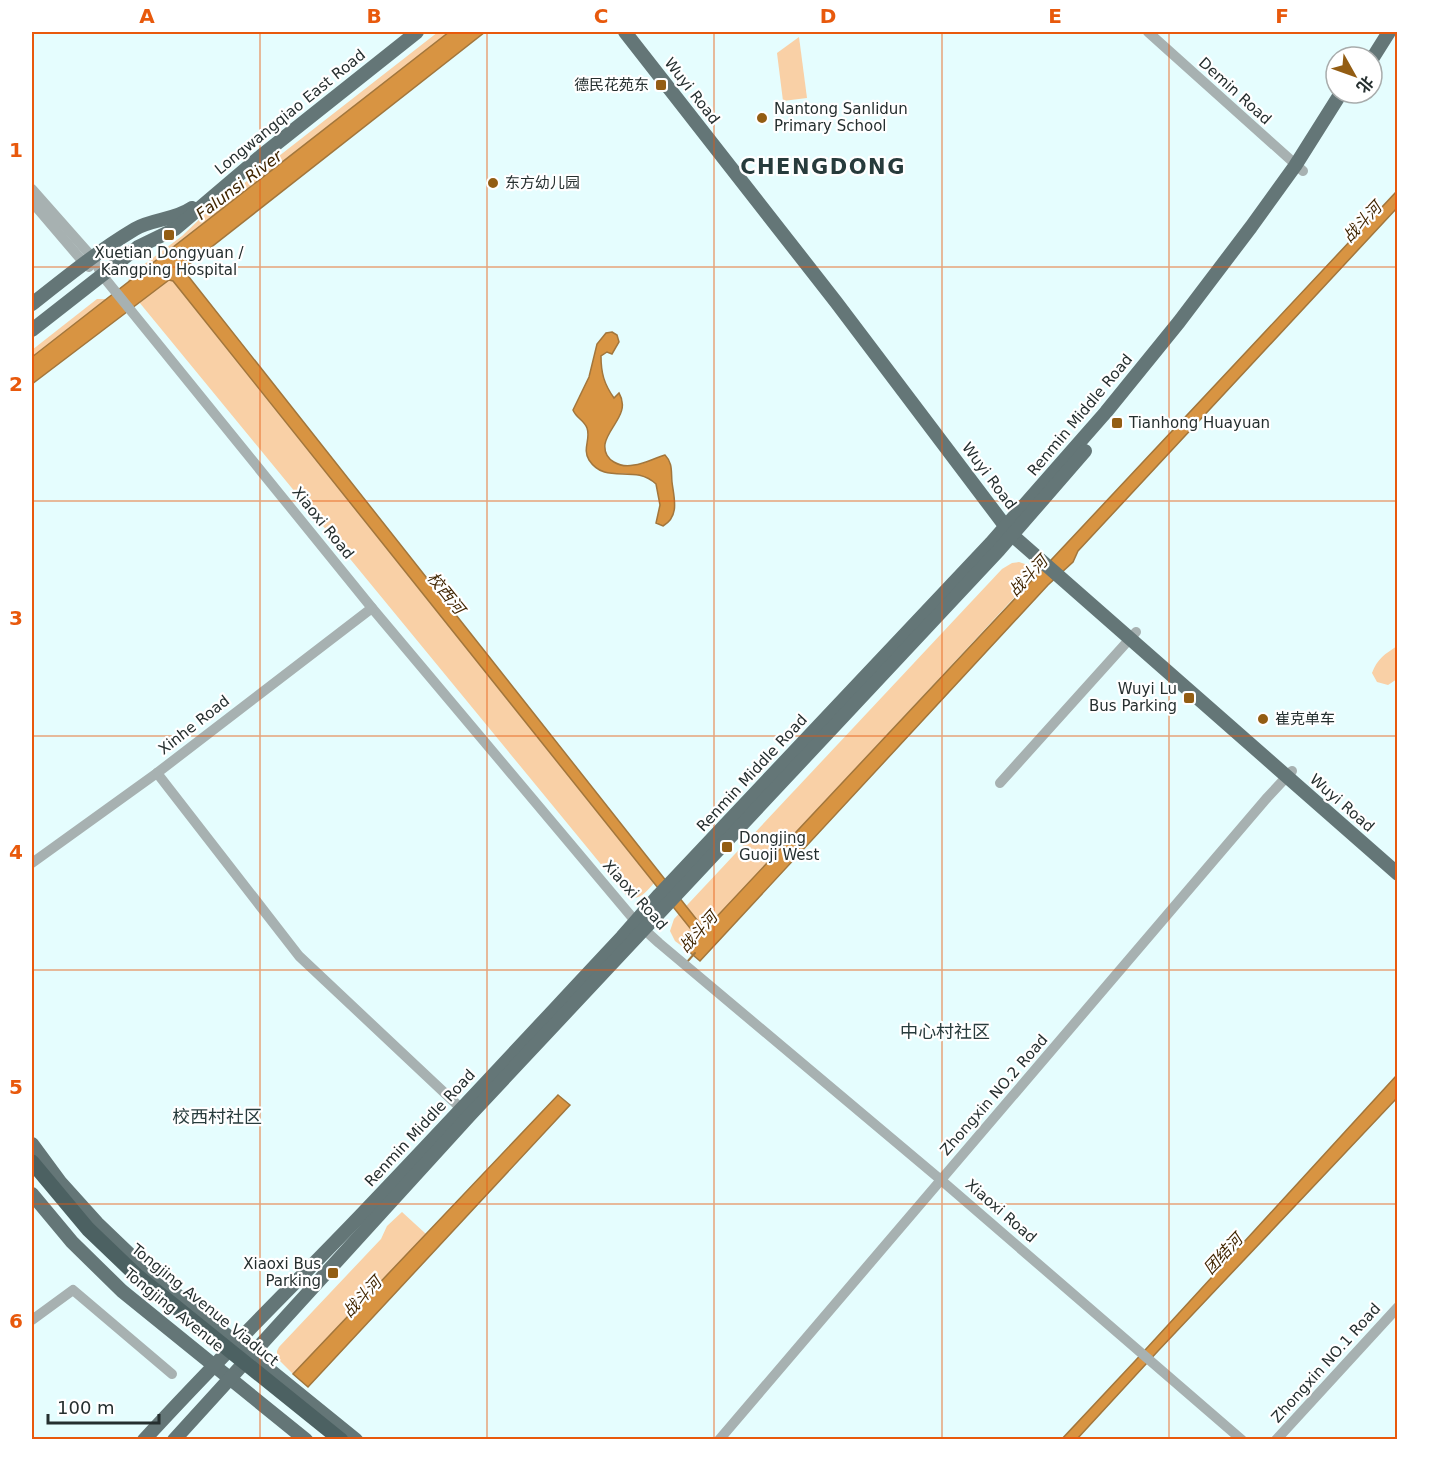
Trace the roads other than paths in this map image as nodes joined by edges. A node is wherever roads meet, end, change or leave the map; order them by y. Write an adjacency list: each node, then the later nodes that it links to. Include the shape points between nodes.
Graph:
1 (417, 32): 13 (main road, Longwangqiao East Road)
2 (625, 32): 19 (main road, Wuyi Road)
3 (634, 32): 19 (main road, Wuyi Road)
4 (1148, 32): 11 (street, Demin Road)
5 (1379, 32): 7 (main road)
6 (1389, 32): 8 (main road)
7 (1371, 45)
8 (1381, 45)
9 (1334, 105): 11 (main road, Renmin Middle Road)
10 (1343, 105): 11 (main road, Renmin Middle Road)
11 (1299, 168): 19 (main road, Renmin Middle Road, via 1184,330 1113,418)
12 (32, 189): 15 (street, Xiaoxi Road)
13 (212, 196): 15 (main road, Longwangqiao East Road, via 188,212 136,228); 16 (main road, Longwangqiao East Road, via 175,229 138,247)
14 (32, 202): 15 (street, Xiaoxi Road)
15 (88, 261): 16 (street, Xiaoxi Road); 17 (main road, Longwangqiao East Road)
16 (102, 275): 18 (main road, Longwangqiao East Road); 21 (street, Xiaoxi Road)
17 (32, 304)
18 (32, 330)
19 (1012, 528): 20 (main road, Wuyi Road); 29 (main road, Renmin Middle Road)
20 (1062, 574): 22 (main road, Wuyi Road); 24 (main road, Wuyi Road)
21 (372, 608): 23 (street, Xinhe Road); 29 (street, Xiaoxi Road)
22 (1136, 632): 24 (main road, Wuyi Road); 25 (street)
23 (157, 773): 27 (street, Xinhe Road); 30 (street, via 299,956)
24 (1290, 774): 26 (main road, Wuyi Road); 28 (main road, Wuyi Road); 34 (street, Zhongxin NO.2 Road)
25 (1000, 783)
26 (1398, 862)
27 (32, 863)
28 (1398, 874)
29 (640, 925): 30 (main road, Renmin Middle Road); 34 (street, Xiaoxi Road)
30 (465, 1112): 40 (main road, Renmin Middle Road); 41 (main road, Renmin Middle Road)
31 (32, 1144): 36 (main road, Tongjing Avenue, via 97,1223)
32 (32, 1162): 49 (highway, Tongjing Avenue Viaduct, bridge, via 88,1229 135,1275)
33 (32, 1178): 48 (highway, Tongjing Avenue Viaduct, via 130,1284)
34 (941, 1179): 51 (street, Zhongxin NO.2 Road); 52 (street, Xiaoxi Road)
35 (32, 1194): 39 (main road, Tongjing Avenue, via 72,1242)
36 (183, 1300): 39 (main road, via 188,1311 185,1320 175,1325); 40 (main road, Tongjing Avenue)
37 (1398, 1306): 53 (street, Zhongxin NO.1 Road)
38 (32, 1320): 43 (street, via 73,1290)
39 (162, 1324): 42 (main road, Tongjing Avenue)
40 (238, 1343): 41 (main road, Tongjing Avenue); 42 (main road, Renmin Middle Road)
41 (250, 1354): 44 (main road, Renmin Middle Road); 50 (main road, Tongjing Avenue)
42 (215, 1365): 44 (main road, Tongjing Avenue); 45 (main road, Renmin Middle Road)
43 (171, 1374)
44 (230, 1377): 46 (main road, Renmin Middle Road); 47 (main road, Tongjing Avenue)
45 (144, 1440)
46 (174, 1440)
47 (306, 1440)
48 (327, 1440)
49 (342, 1440)
50 (356, 1440)
51 (719, 1440)
52 (1242, 1440)
53 (1276, 1440)

